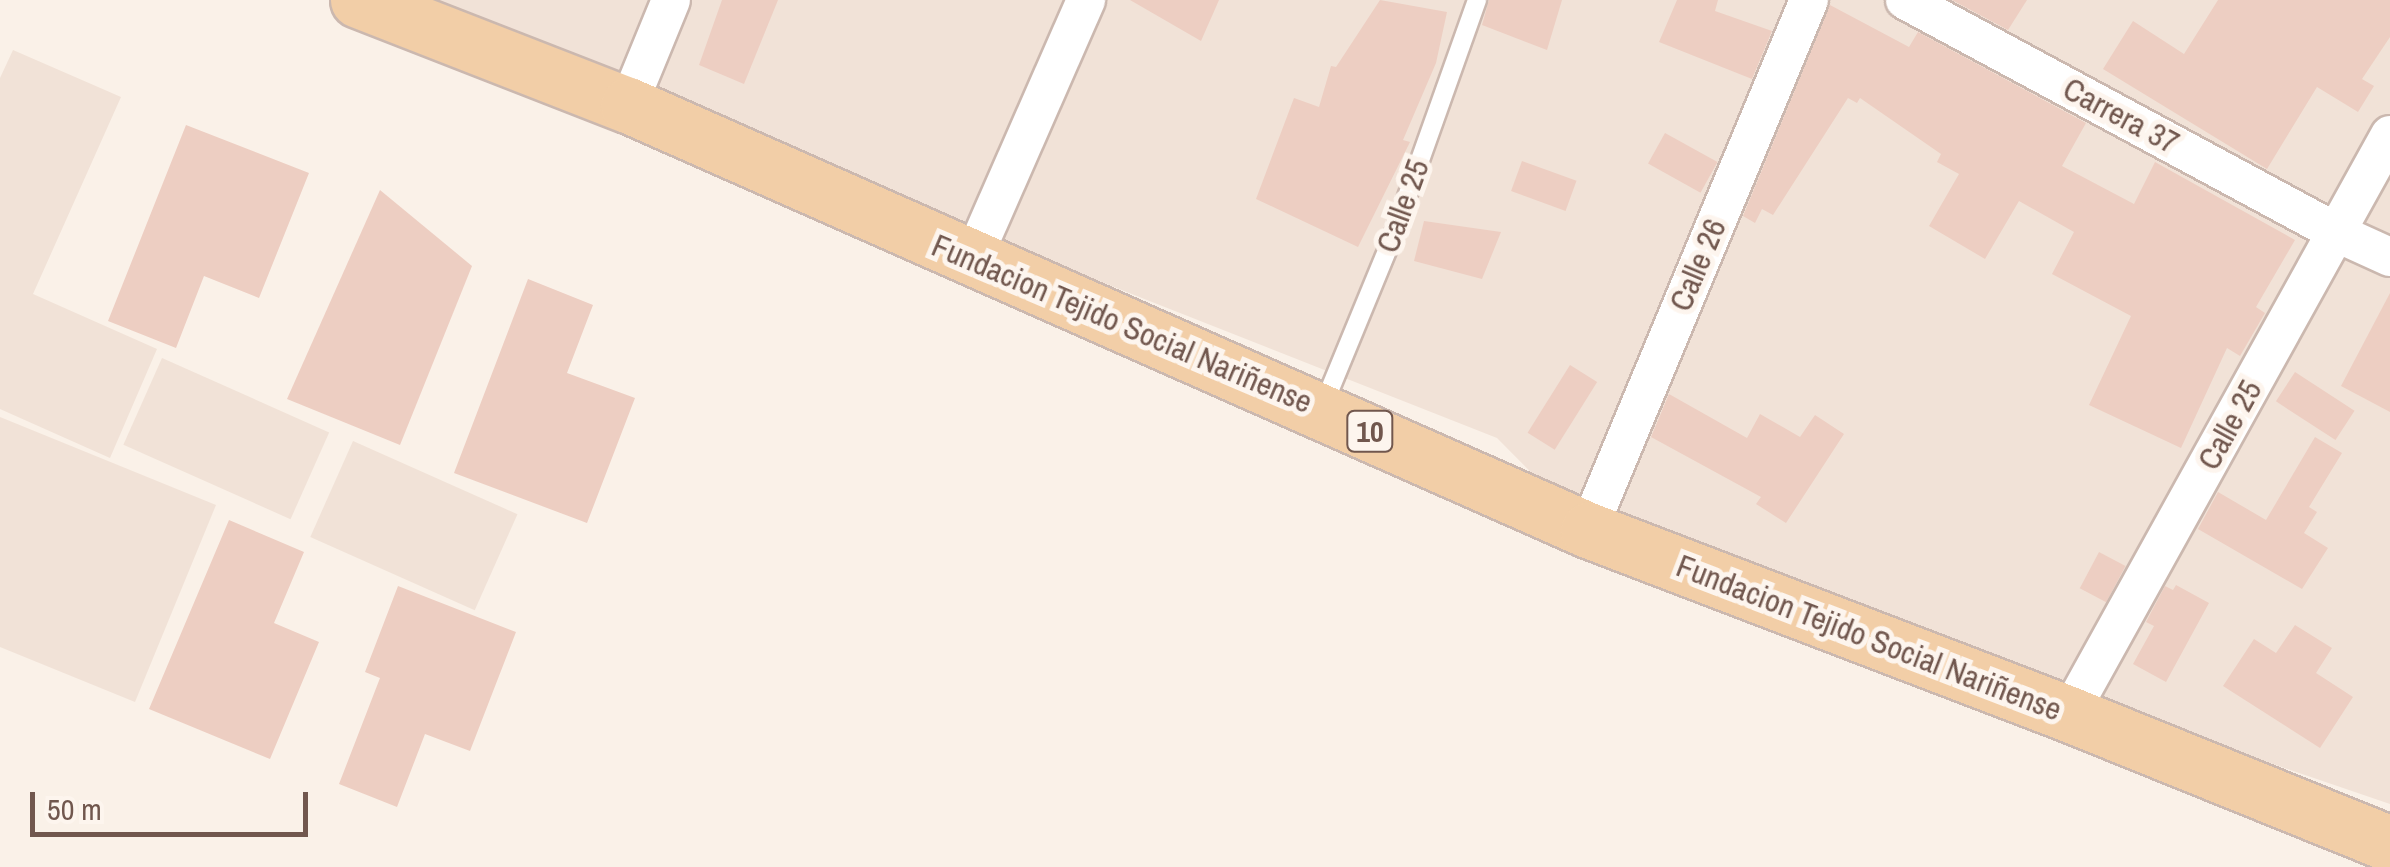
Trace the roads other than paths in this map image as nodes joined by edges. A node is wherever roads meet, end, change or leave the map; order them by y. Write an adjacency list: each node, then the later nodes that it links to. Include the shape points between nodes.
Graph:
1 (358, 0): 7 (main road, Fundacion Tejido Social Nariñense / 10)
2 (672, 0): 7 (street)
3 (1086, 0): 11 (street)
4 (1477, 0): 12 (lane, Calle 25, via 1393,236)
5 (1809, 0): 13 (street, Calle 26)
6 (1905, 0): 9 (street, Carrera 37)
7 (628, 105): 11 (main road, Fundacion Tejido Social Nariñense / 10)
8 (2390, 135): 9 (street, Calle 25)
9 (2337, 233): 10 (street, Carrera 37); 14 (street, Calle 25)
10 (2390, 257)
11 (972, 260): 12 (main road, Fundacion Tejido Social Nariñense / 10)
12 (1321, 410): 13 (main road, Fundacion Tejido Social Nariñense / 10)
13 (1588, 530): 14 (main road, Fundacion Tejido Social Nariñense / 10)
14 (2069, 714): 15 (main road, Fundacion Tejido Social Nariñense / 10)
15 (2390, 844)

